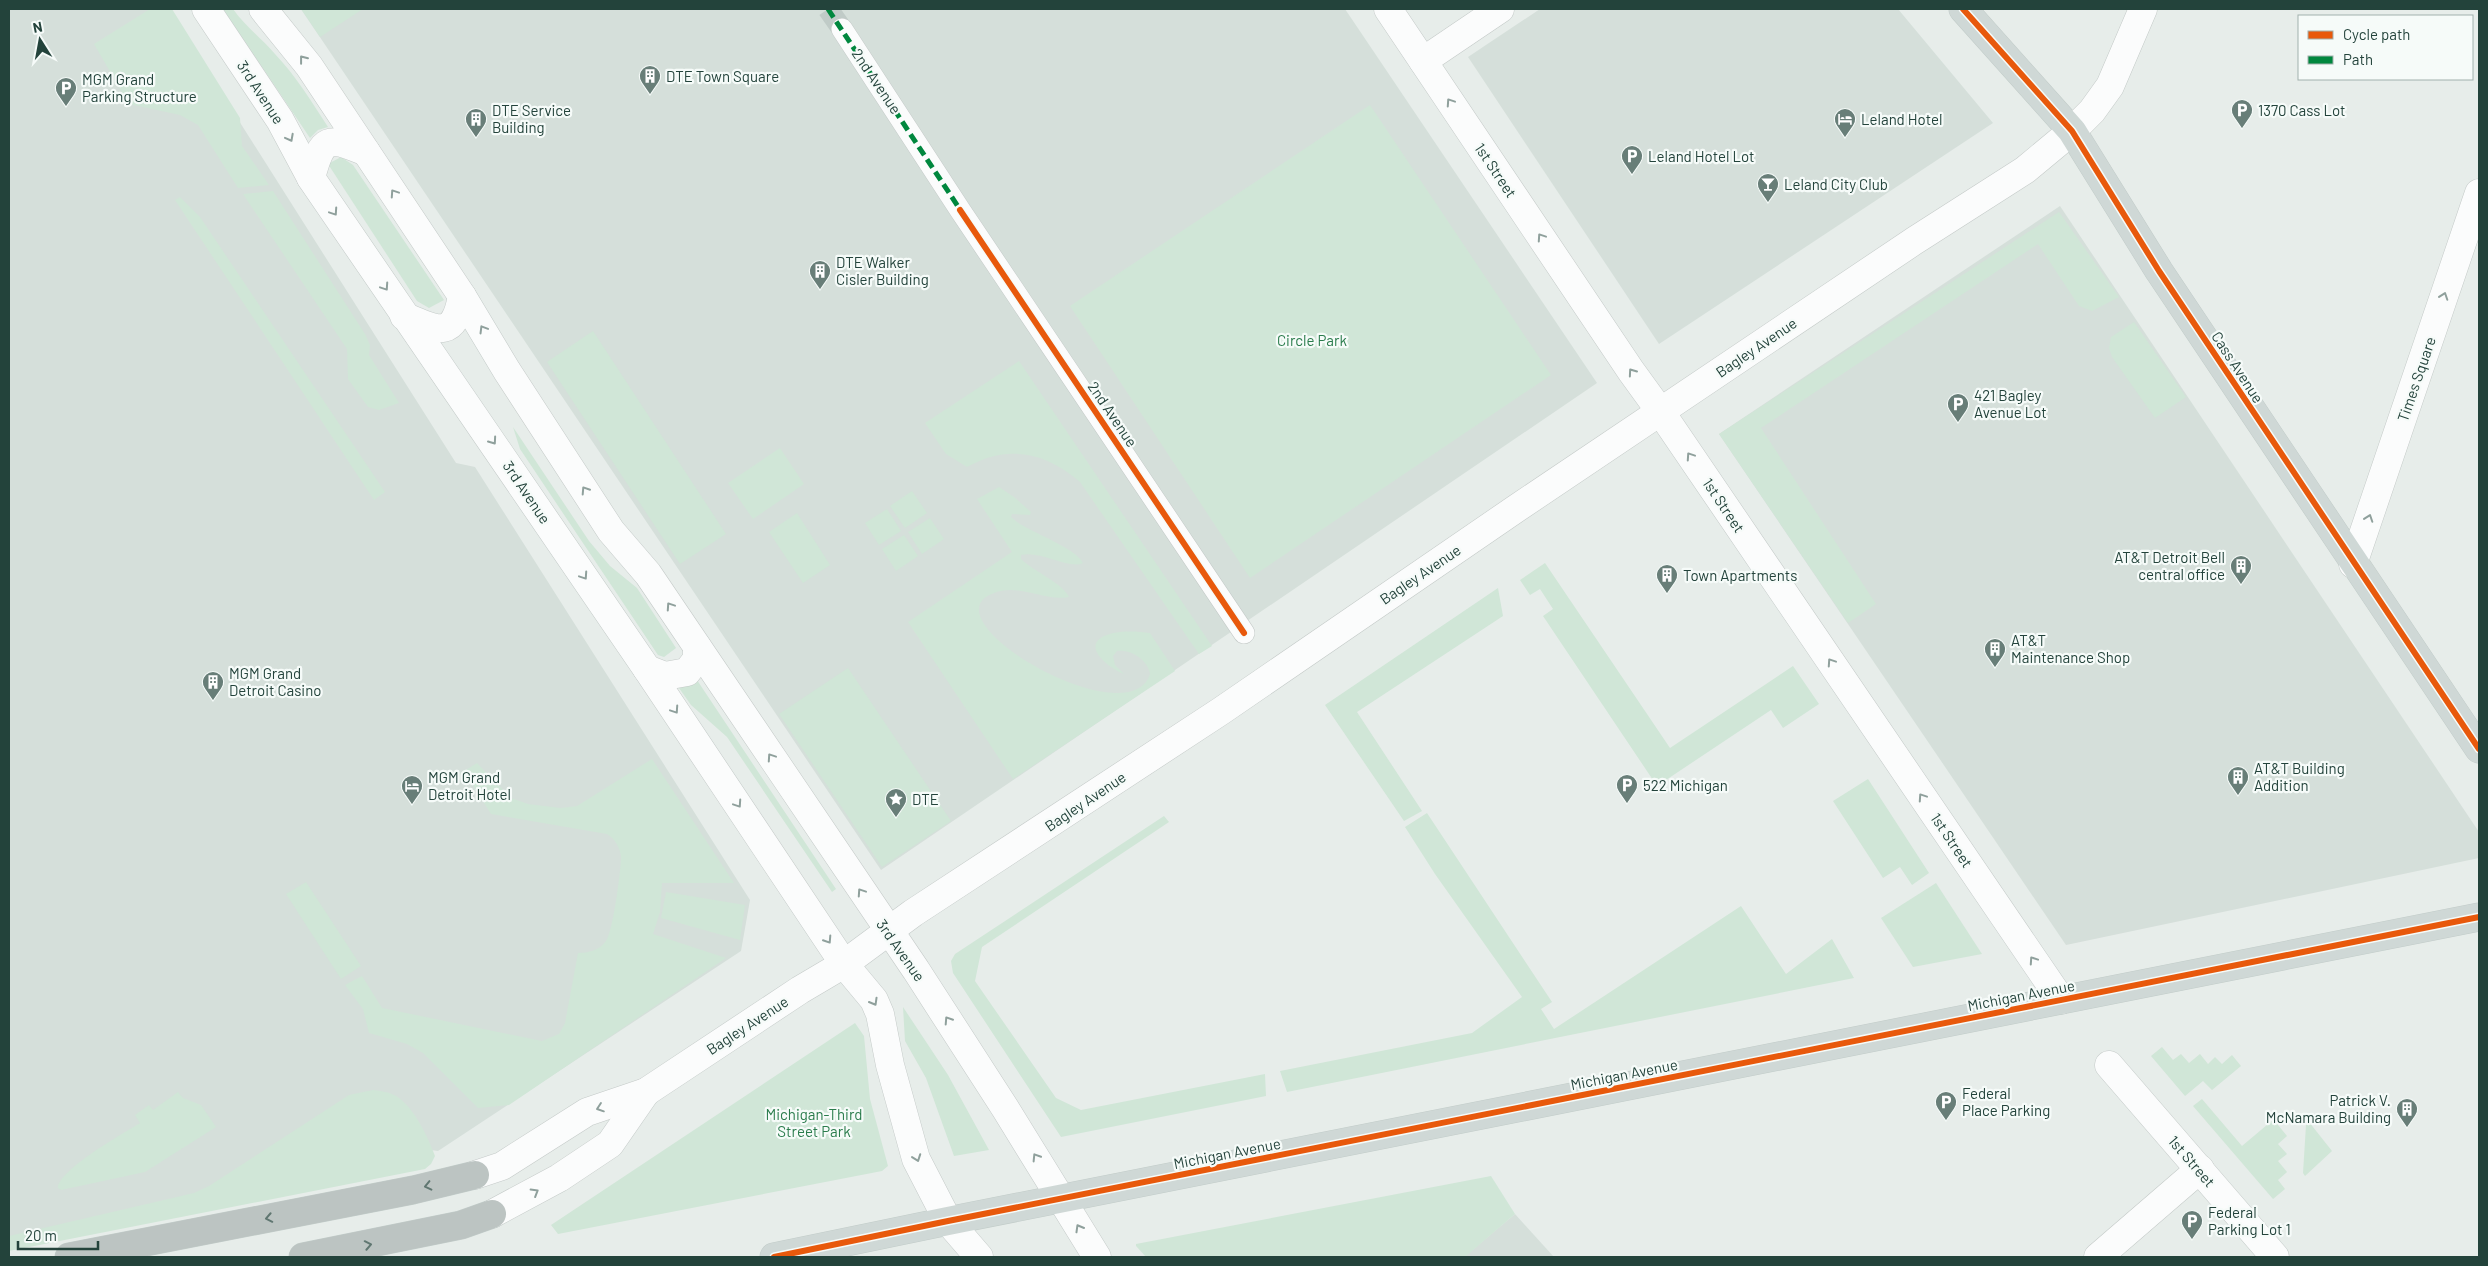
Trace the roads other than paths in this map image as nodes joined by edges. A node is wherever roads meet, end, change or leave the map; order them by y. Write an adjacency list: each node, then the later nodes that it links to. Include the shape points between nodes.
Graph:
1 (206, 9): 11 (street, 3rd Avenue, one-way to 11, via 280,120)
2 (263, 9): 10 (street, 3rd Avenue, one-way to 2, via 309,66)
3 (1388, 9): 8 (street, 1st Street)
4 (1500, 9): 8 (street)
5 (1963, 9): 9 (main road, Cass Avenue)
6 (2143, 9): 9 (street, Bagley Avenue, via 2110,86)
7 (842, 29): 17 (street, 2nd Avenue)
8 (1423, 61): 15 (street, 1st Street, one-way to 8)
9 (2072, 131): 15 (street, Bagley Avenue, via 2025,170); 16 (main road, Cass Avenue, via 2159,271)
10 (366, 152): 11 (street, via 344,143 334,141 326,144 317,154); 13 (street, 3rd Avenue, one-way to 10)
11 (311, 178): 14 (street, 3rd Avenue, one-way to 14)
12 (2479, 193): 16 (street, Times Square, one-way to 12)
13 (462, 296): 14 (street, via 459,315 445,328 432,328); 18 (street, 3rd Avenue, one-way to 13, via 648,574 611,531)
14 (404, 316): 19 (street, 3rd Avenue, one-way to 19)
15 (1660, 411): 22 (street, Bagley Avenue, via 1228,706); 24 (street, 1st Street, one-way to 15)
16 (2353, 564): 20 (main road, Cass Avenue)
17 (1244, 633)
18 (697, 647): 19 (street, via 696,659 687,672 665,676); 22 (street, 3rd Avenue, one-way to 18)
19 (647, 669): 23 (street, 3rd Avenue, one-way to 23)
20 (2479, 749)
21 (2479, 917): 24 (main road, Michigan Avenue)
22 (889, 932): 23 (street, Bagley Avenue); 29 (street, 3rd Avenue, one-way to 22)
23 (844, 964): 26 (street, Bagley Avenue); 31 (street, 3rd Avenue, one-way to 31, via 874,1000 880,1014 890,1065 916,1159)
24 (2061, 1000): 29 (main road, Michigan Avenue)
25 (2109, 1065): 27 (street, 1st Street)
26 (646, 1092): 28 (street, Bagley Avenue, one-way to 28, via 587,1112 502,1166); 30 (street, Bagley Avenue, one-way to 26, via 559,1178 610,1144)
27 (2200, 1169): 37 (street); 38 (street, 1st Street)
28 (475, 1175): 32 (highway, one-way to 32)
29 (1061, 1198): 31 (main road, Michigan Avenue); 36 (street, 3rd Avenue, one-way to 29)
30 (492, 1214): 33 (highway, one-way to 30, via 442,1229)
31 (948, 1221): 34 (main road, Michigan Avenue); 35 (street, 3rd Avenue)
32 (69, 1257)
33 (303, 1257)
34 (774, 1257)
35 (979, 1257)
36 (1097, 1257)
37 (2098, 1257)
38 (2275, 1257)

